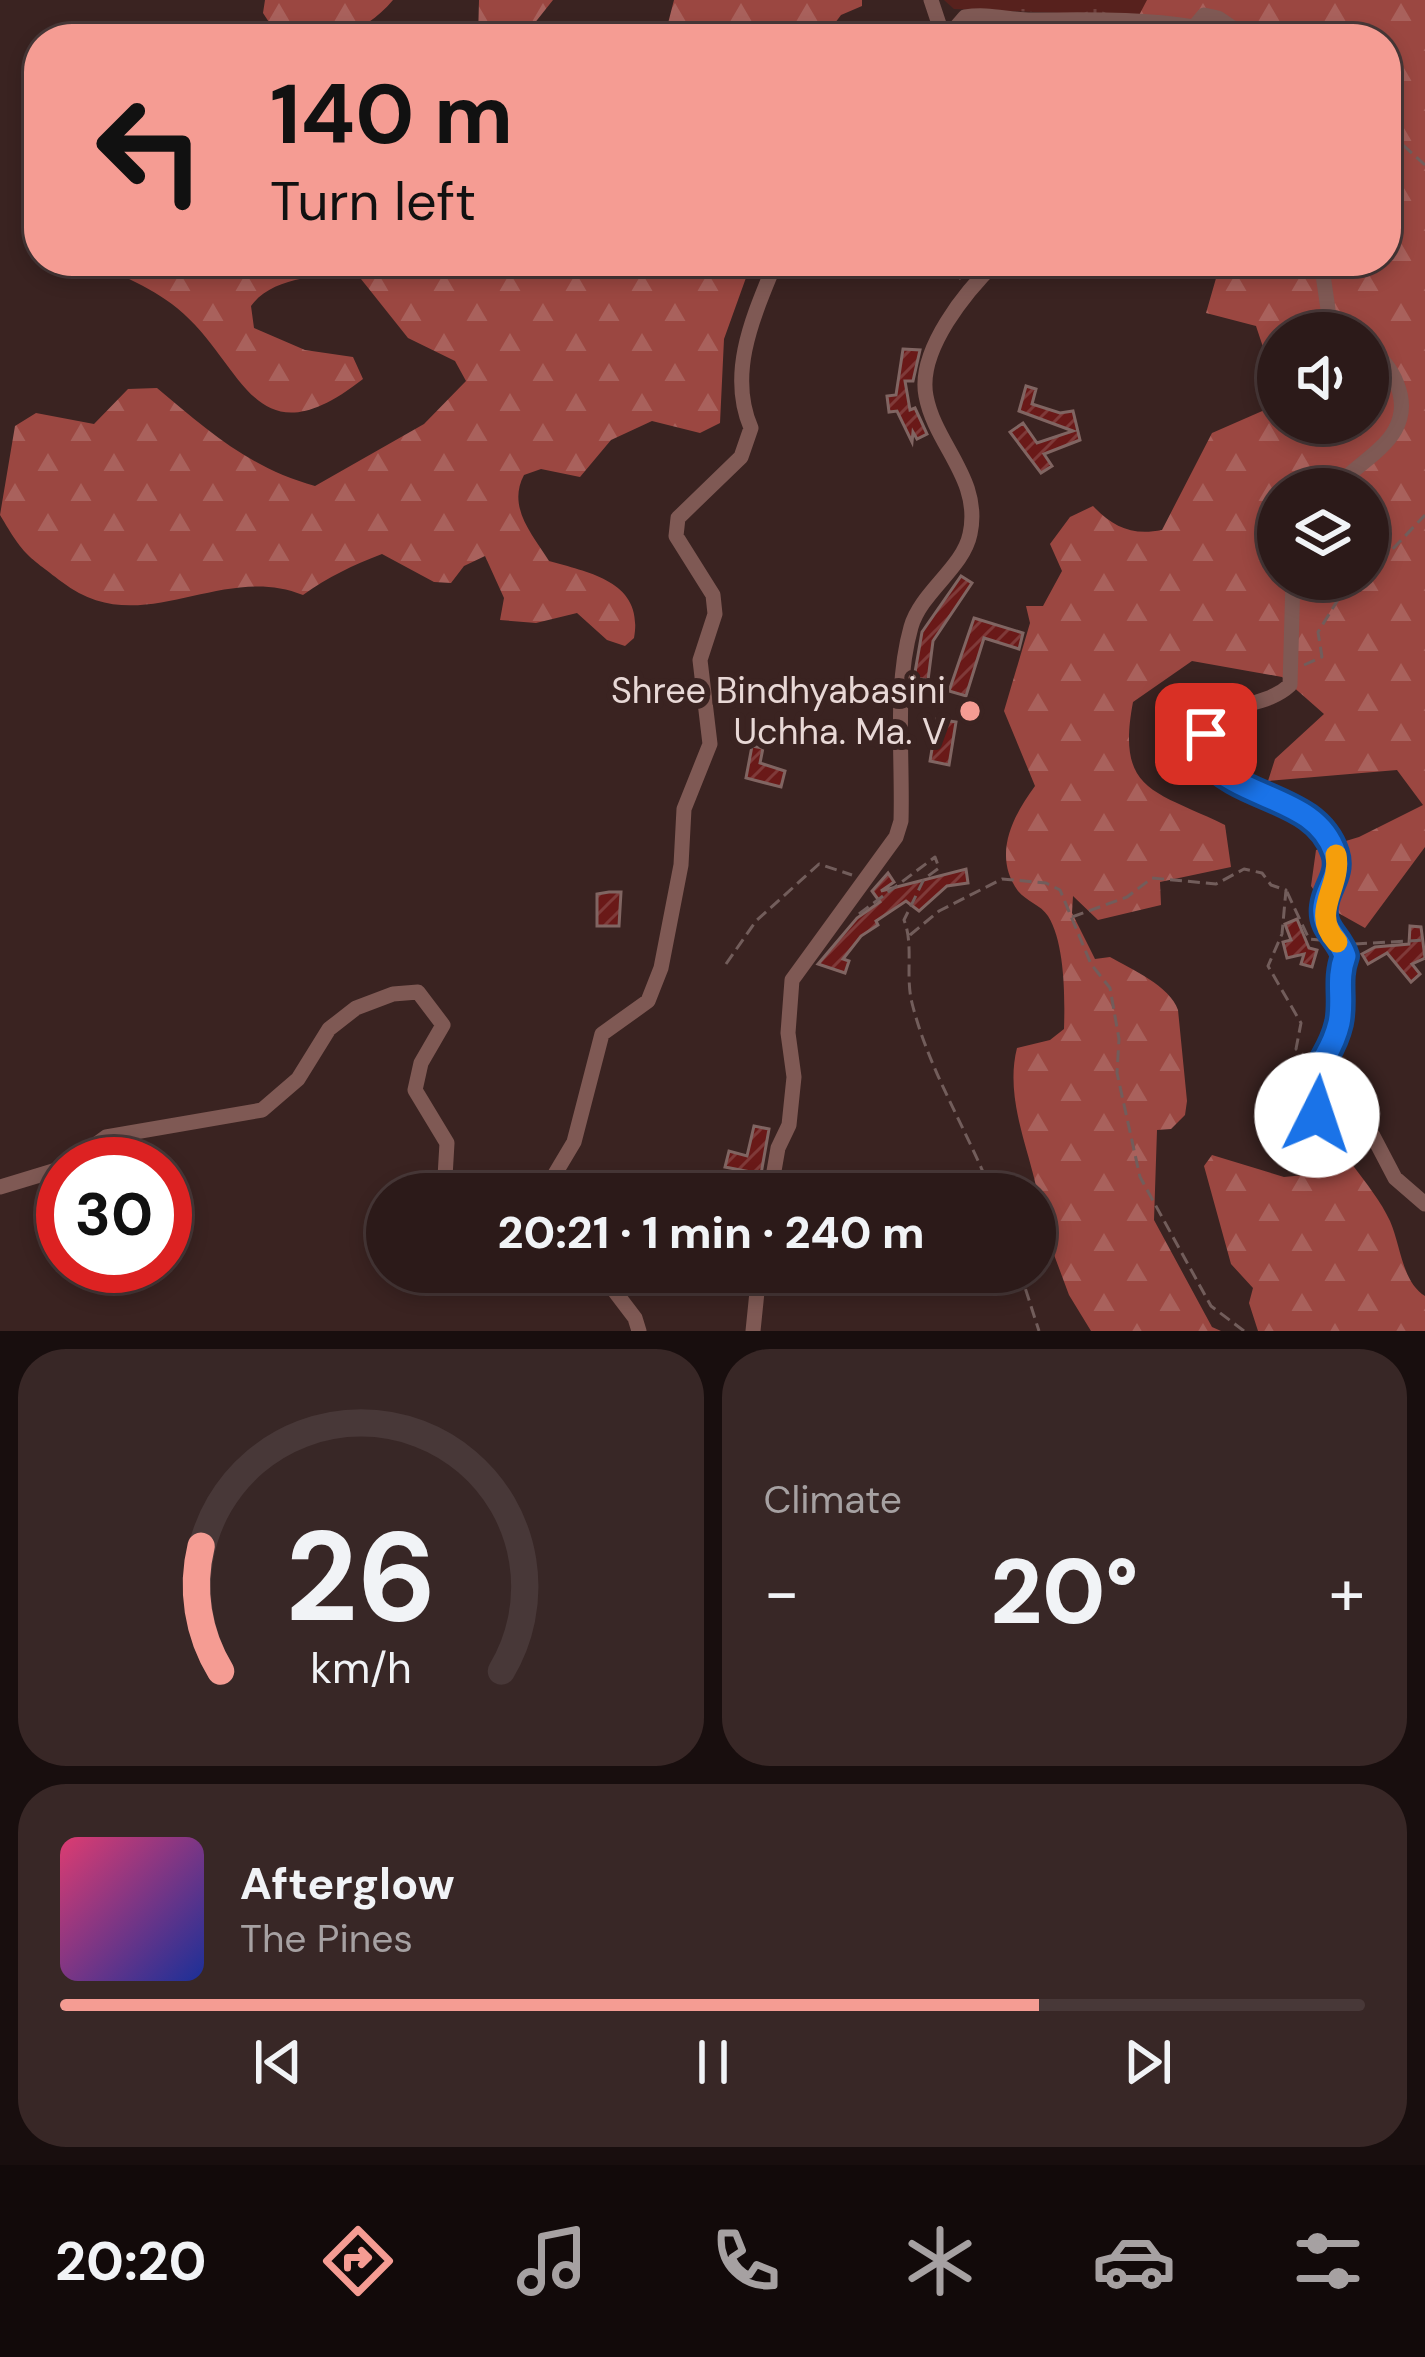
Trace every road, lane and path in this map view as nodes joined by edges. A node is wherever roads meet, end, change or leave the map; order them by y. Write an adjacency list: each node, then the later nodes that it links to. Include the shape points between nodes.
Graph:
1 (959, 24): 2 (street, via 988,14)
2 (1176, 24)
3 (1196, 24): 4 (street, via 1204,15)
4 (1227, 24)
5 (1403, 145): 6 (path)
6 (1425, 165)
7 (770, 276): 34 (street, via 750,326 737,398 751,428 741,457 678,518 676,536 713,596 715,614 700,660 710,744 684,809 661,968 648,1001 602,1034 574,1142)
8 (959, 276): 11 (path)
9 (982, 276): 11 (street)
10 (1323, 276): 12 (street)
11 (963, 296): 22 (street, via 937,338 925,394 973,500 970,538 912,625 903,678 901,820)
12 (1328, 312)
13 (1389, 365): 14 (street, via 1401,400)
14 (1389, 437)
15 (1381, 444): 16 (street)
16 (1356, 468)
17 (1425, 515): 18 (path)
18 (1389, 553)
19 (1293, 600): 21 (street)
20 (1338, 600): 21 (path, via 1318,632 1322,657)
21 (1293, 670): 29 (street, via 1275,699 1224,712 1206,734 1204,757 1224,779 1298,808 1325,835 1338,869 1324,905 1326,930)
22 (865, 880): 26 (street); 30 (path, via 819,864 756,921)
23 (1286, 890): 24 (path, via 1244,869 1216,884 1152,878 1127,897); 27 (path, via 1309,939); 31 (path, via 1282,934 1268,966 1301,1023 1296,1048)
24 (1071, 917): 25 (path, via 1060,890 1002,879 939,910); 46 (path, via 1110,988 1117,1072 1140,1177 1211,1306)
25 (910, 935): 26 (path, via 910,901 939,868 935,857); 36 (path, via 911,1000 931,1065)
26 (824, 940): 35 (street, via 792,980 794,1077)
27 (1321, 940)
28 (1425, 940): 29 (path)
29 (1342, 946): 31 (street, via 1337,1030)
30 (726, 964)
31 (1317, 1065): 39 (street, via 1317,1115 1339,1132 1373,1136 1395,1178)
32 (106, 1137): 33 (street, via 262,1110 298,1079 328,1029 356,1008 418,992 443,1025 415,1090 447,1143)
33 (445, 1173)
34 (556, 1173)
35 (774, 1173)
36 (982, 1173)
37 (36, 1176): 38 (street)
38 (0, 1187)
39 (1425, 1204)
40 (616, 1293): 43 (street)
41 (757, 1293): 44 (street)
42 (1027, 1293): 45 (path)
43 (639, 1331)
44 (753, 1331)
45 (1039, 1331)
46 (1244, 1331)

